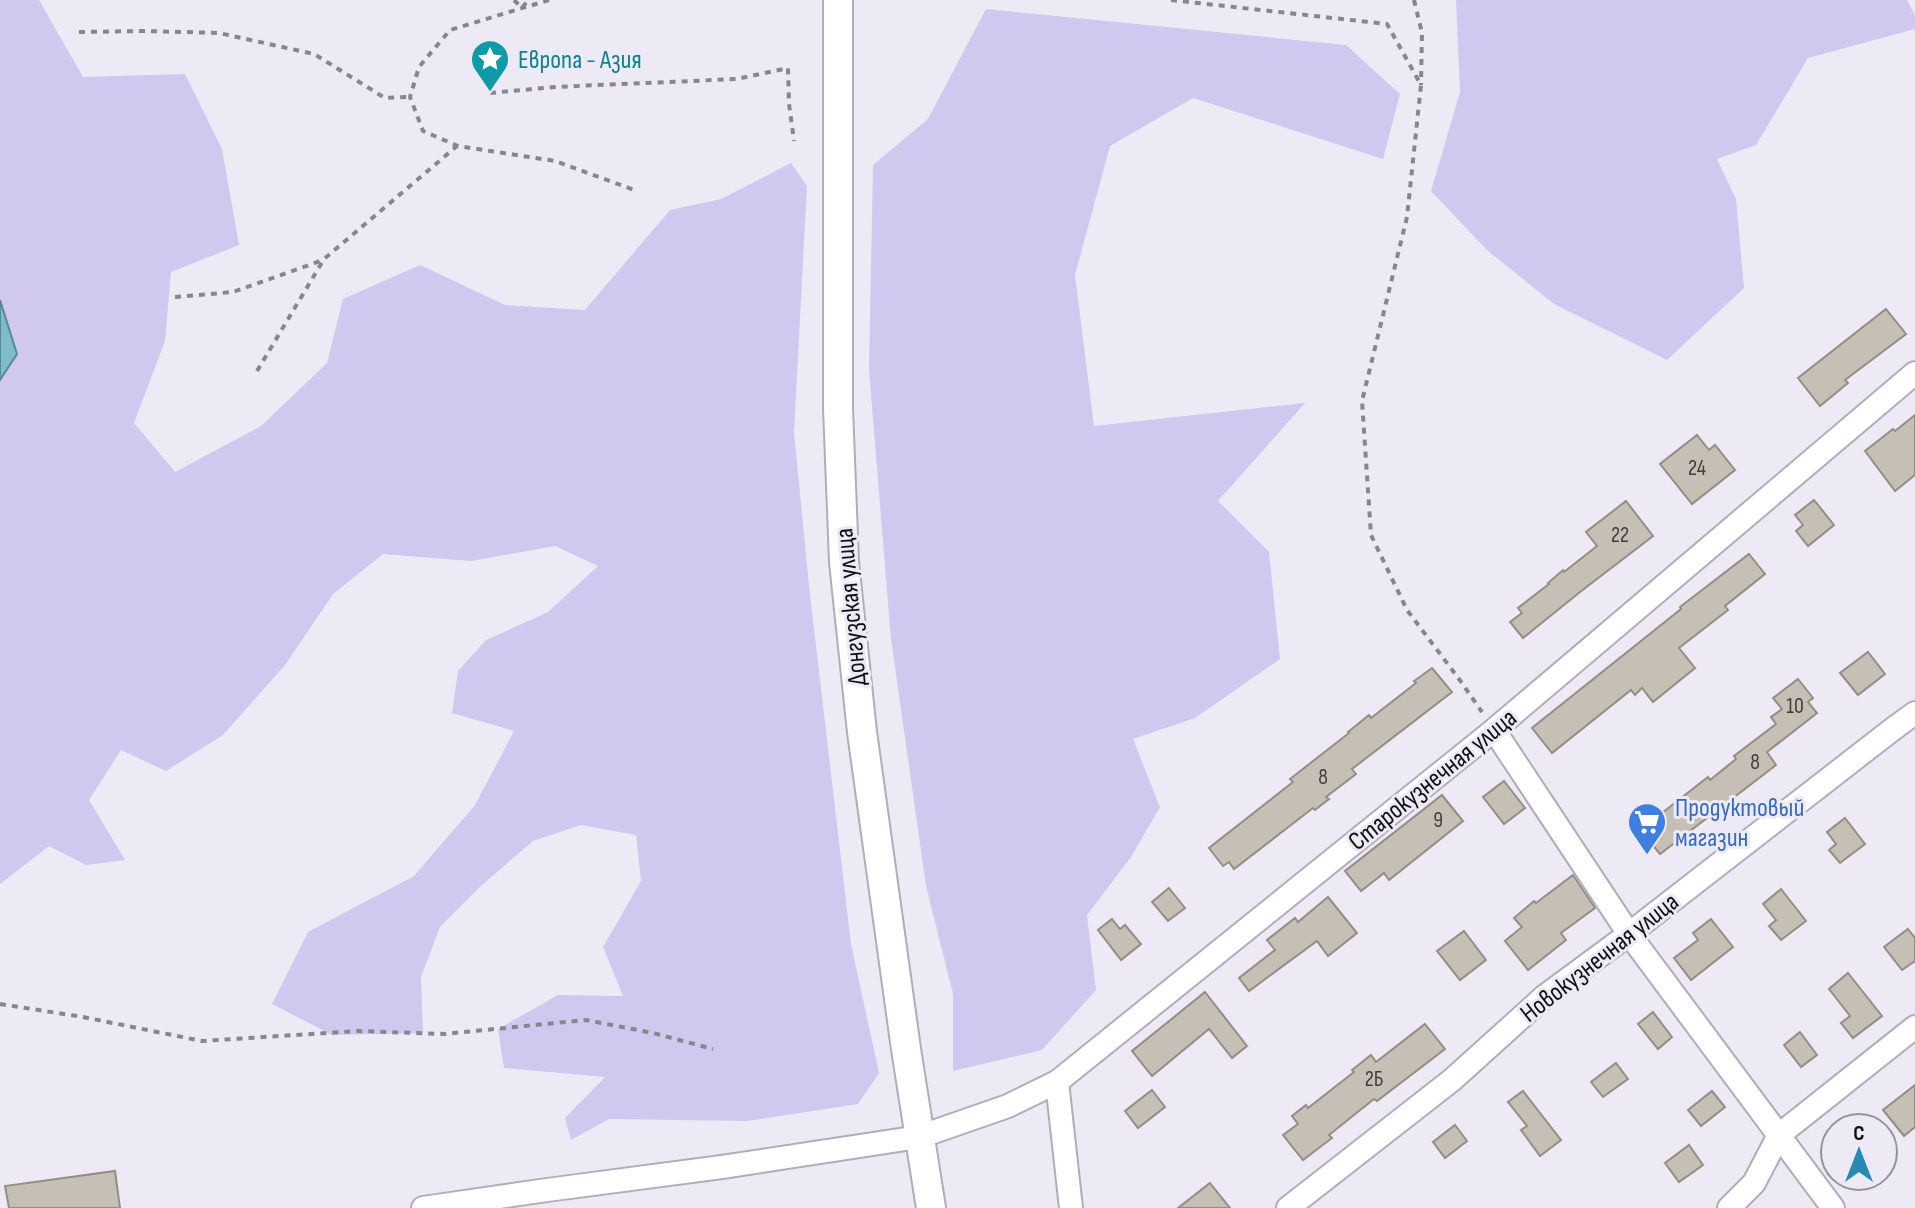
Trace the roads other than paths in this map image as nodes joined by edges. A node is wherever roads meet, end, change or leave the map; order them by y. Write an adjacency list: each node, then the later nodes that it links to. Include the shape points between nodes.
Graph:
1 (838, 0): 9 (main road, Донгузская улица, via 838,408 844,562 862,732)
2 (1915, 373): 4 (street, Старокузнечная улица)
3 (1915, 713): 5 (street, Новокузнечная улица)
4 (1494, 730): 5 (street); 7 (street, Старокузнечная улица)
5 (1629, 934): 8 (street); 13 (street, Новокузнечная улица, via 1545,996 1452,1080)
6 (1915, 1027): 8 (street)
7 (1057, 1082): 9 (street, Старокузнечная улица, via 1008,1106); 12 (street)
8 (1779, 1135): 14 (street, via 1754,1183); 15 (street)
9 (919, 1137): 10 (street, Старокузнечная улица); 11 (main road, Донгузская улица)
10 (423, 1208)
11 (931, 1208)
12 (1071, 1208)
13 (1288, 1208)
14 (1729, 1208)
15 (1833, 1208)

